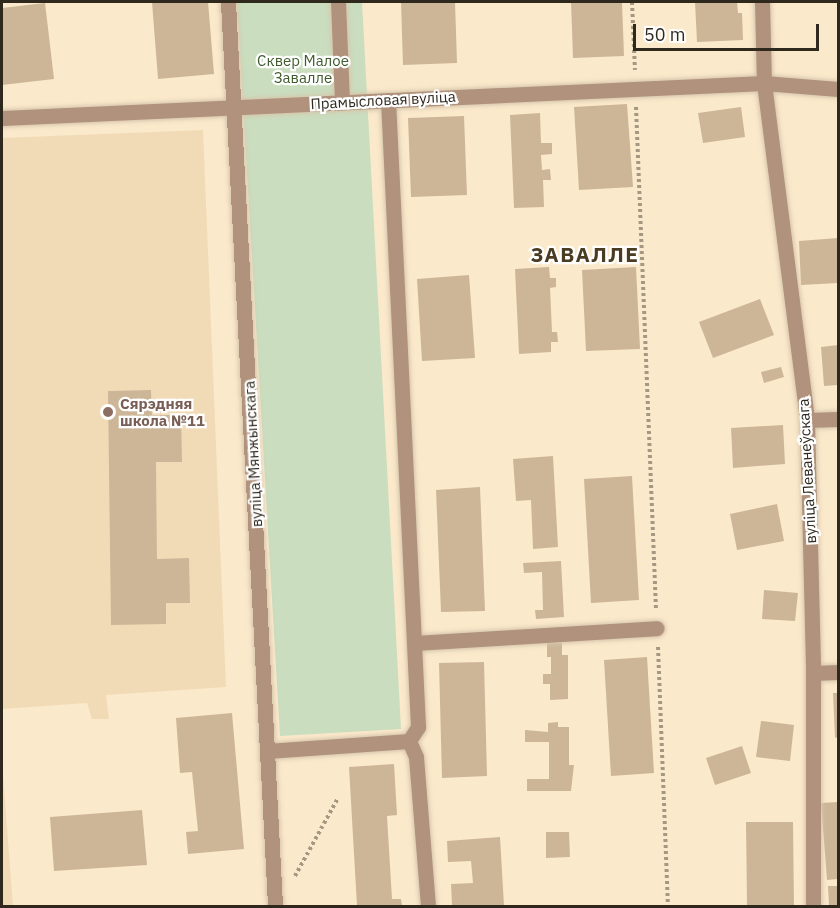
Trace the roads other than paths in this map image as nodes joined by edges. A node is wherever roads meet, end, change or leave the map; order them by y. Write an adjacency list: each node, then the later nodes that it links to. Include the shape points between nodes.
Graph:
1 (228, 2): 8 (street, вуліца Мянжынскага)
2 (338, 2): 7 (street)
3 (762, 2): 4 (street, вуліца Леванеўскага)
4 (764, 83): 5 (street, Прамысловая вуліца); 6 (street, Прамысловая вуліца); 11 (street, вуліца Леванеўскага)
5 (838, 89)
6 (388, 100): 7 (street, Прамысловая вуліца); 13 (street)
7 (342, 102): 8 (street, Прамысловая вуліца)
8 (235, 108): 9 (street, Прамысловая вуліца); 17 (street, вуліца Мянжынскага)
9 (2, 118)
10 (838, 419): 11 (street)
11 (807, 420): 15 (street, вуліца Леванеўскага)
12 (657, 628): 13 (street)
13 (414, 644): 16 (street, via 418,727)
14 (838, 672): 15 (street)
15 (813, 673): 20 (street, вуліца Леванеўскага)
16 (409, 741): 17 (street); 19 (street, via 416,757)
17 (267, 751): 18 (street, вуліца Мянжынскага)
18 (275, 906)
19 (428, 906)
20 (813, 906)

